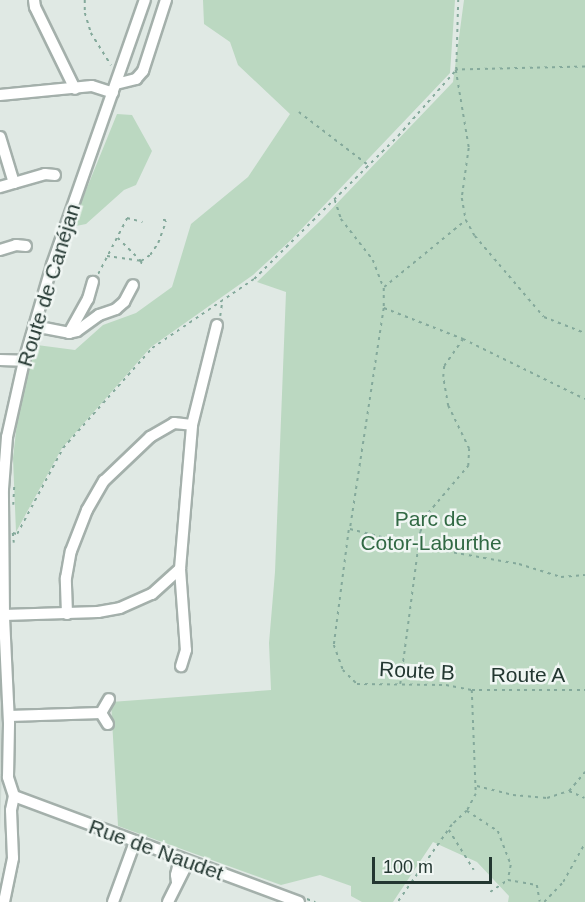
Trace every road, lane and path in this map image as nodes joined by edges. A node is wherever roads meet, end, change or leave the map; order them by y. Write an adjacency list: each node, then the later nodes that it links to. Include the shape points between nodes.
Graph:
1 (34, 0): 10 (street)
2 (85, 0): 7 (path, via 88,26)
3 (145, 0): 9 (street, Route de Canéjan)
4 (166, 0): 9 (street, via 142,71 136,79)
5 (458, 0): 8 (path)
6 (585, 68): 8 (path)
7 (112, 70)
8 (456, 70): 14 (path); 20 (path, via 469,148 462,198)
9 (114, 88): 10 (street); 34 (street, Route de Canéjan)
10 (75, 89): 11 (street)
11 (0, 95)
12 (299, 112): 14 (path)
13 (0, 137): 16 (street)
14 (369, 165): 18 (path)
15 (55, 175): 16 (street)
16 (14, 183): 17 (street)
17 (0, 187)
18 (335, 200): 30 (path, via 341,219 373,260); 31 (path, via 254,279)
19 (159, 219): 26 (path, via 166,221 158,243)
20 (466, 220): 30 (path); 36 (path, via 475,236 544,317)
21 (144, 222): 22 (path, via 127,218)
22 (117, 237): 25 (path); 26 (path)
23 (26, 246): 24 (street)
24 (0, 250)
25 (107, 256): 26 (path); 28 (path)
26 (141, 261): 27 (path)
27 (143, 267)
28 (93, 282): 35 (street)
29 (133, 285): 35 (street, via 116,309)
30 (384, 288): 32 (path, Route B)
31 (222, 301): 33 (path); 43 (path, via 152,348 63,448 16,534)
32 (384, 308): 37 (path); 42 (path, Route B)
33 (217, 325): 41 (street)
34 (34, 326): 35 (street); 39 (street, Route de Canéjan)
35 (69, 333)
36 (585, 333)
37 (463, 339): 40 (path); 44 (path, via 444,366 443,377 448,406 469,449 468,466 428,513)
38 (0, 360): 39 (street)
39 (24, 361): 43 (street, Route de Canéjan, via 7,437)
40 (585, 399)
41 (192, 425): 46 (street); 48 (street, via 174,423 150,437 104,481 87,510 71,551 66,578)
42 (350, 529): 44 (path); 51 (path, Route B, via 334,645 338,662 357,684)
43 (4, 539): 45 (street, Route de Canéjan)
44 (417, 546): 47 (path, via 519,564 561,577); 51 (path)
45 (2, 554): 49 (street, Route de Canéjan)
46 (180, 569): 48 (street, via 152,594 132,604 110,611); 50 (street, via 186,650)
47 (585, 575)
48 (67, 614): 49 (street)
49 (4, 615): 56 (street, Route de Canéjan)
50 (180, 666)
51 (400, 684): 52 (path, Route B)
52 (472, 690): 53 (path, Route A); 59 (path, Route B)
53 (585, 690)
54 (109, 699): 55 (street)
55 (101, 713): 56 (street); 57 (street)
56 (9, 716): 60 (street, Route de Canéjan)
57 (108, 724)
58 (585, 772): 61 (path)
59 (476, 786): 61 (path, via 547,798); 63 (path, Route B)
60 (8, 790): 65 (street, Rue de Naudet); 71 (street, Route de Canéjan, via 13,858)
61 (569, 791): 62 (path)
62 (585, 798)
63 (467, 811): 64 (path, Route B); 69 (path, via 498,831 511,865)
64 (449, 830): 68 (path); 75 (path, Route B)
65 (135, 842): 67 (street, Rue de Naudet); 72 (street)
66 (585, 843): 77 (path, via 563,882)
67 (184, 860): 73 (street, via 183,877); 74 (street, Rue de Naudet)
68 (474, 870)
69 (508, 880): 70 (path); 76 (path, via 537,885)
70 (490, 892)
71 (4, 902)
72 (113, 902)
73 (169, 902)
74 (299, 902)
75 (398, 902)
76 (540, 902)
77 (544, 902)

